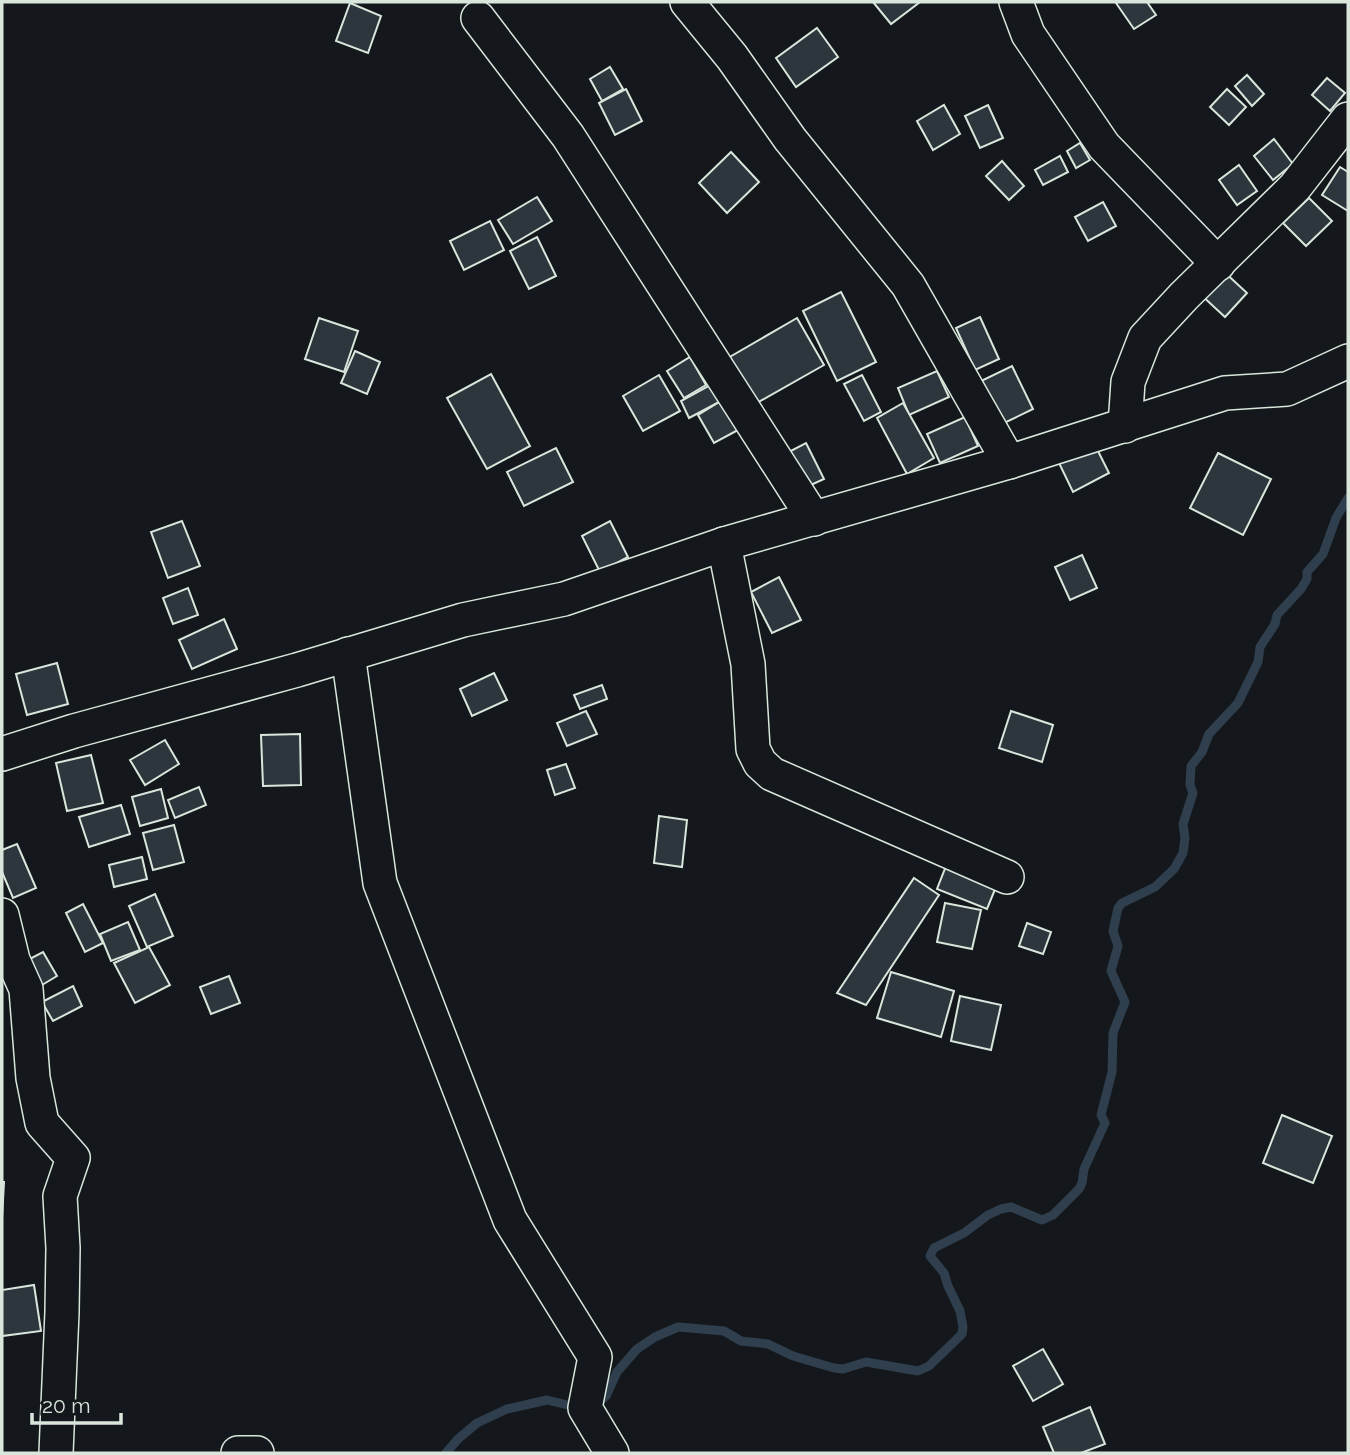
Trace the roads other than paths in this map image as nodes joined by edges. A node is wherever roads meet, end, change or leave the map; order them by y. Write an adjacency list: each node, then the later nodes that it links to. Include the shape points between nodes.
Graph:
1 (687, 2): 8 (street, via 908,285)
2 (1016, 2): 5 (street, via 1028,34 1104,146)
3 (478, 18): 9 (street, via 568,136)
4 (1348, 119): 5 (street, via 1295,187)
5 (1218, 264): 7 (street, via 1145,338 1128,382)
6 (1348, 361): 7 (street, via 1287,389 1225,393)
7 (1125, 426): 8 (street)
8 (1009, 462): 9 (street)
9 (814, 519): 10 (street)
10 (724, 544): 11 (street, via 565,599 463,620); 13 (street, via 748,664 753,750 760,763 772,774)
11 (348, 654): 12 (street); 19 (street, via 380,883 510,1220 595,1357 585,1408)
12 (2, 754)
13 (1007, 877)
14 (2, 915): 15 (street, via 13,960)
15 (14, 997): 16 (street, via 42,1124 73,1158 60,1196 62,1312)
16 (56, 1453)
17 (238, 1453): 18 (street)
18 (257, 1453)
19 (612, 1453)

